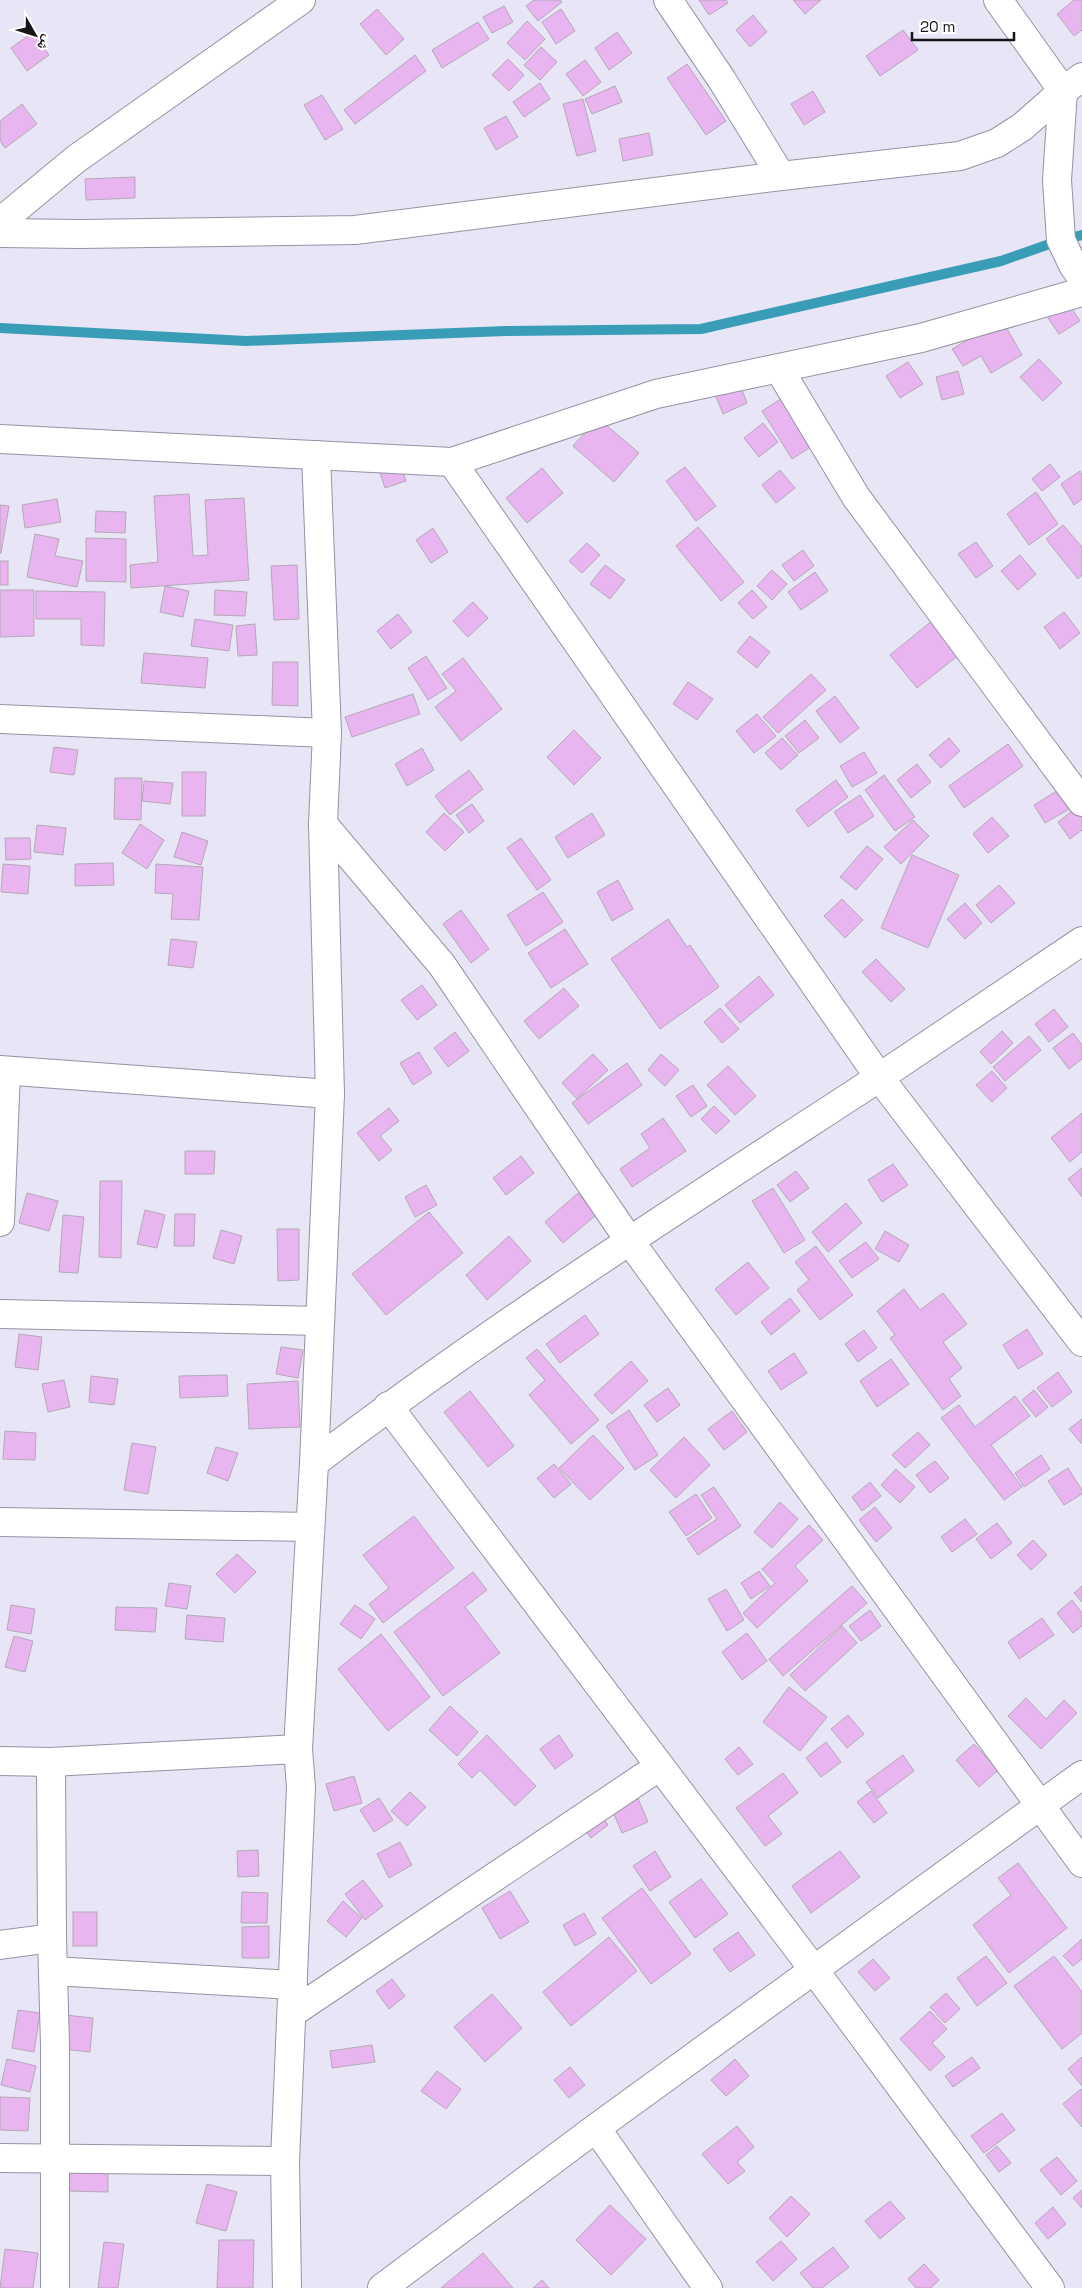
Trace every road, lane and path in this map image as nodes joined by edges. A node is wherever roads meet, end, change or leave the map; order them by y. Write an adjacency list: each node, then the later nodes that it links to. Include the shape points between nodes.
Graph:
1 (301, 0): 6 (street, via 76,159)
2 (668, 0): 5 (street)
3 (998, 0): 4 (street)
4 (1072, 84): 5 (street, via 1022,127 997,143 960,156); 8 (street, via 1057,180 1061,240)
5 (782, 176): 7 (street, via 355,230)
6 (0, 222)
7 (0, 233)
8 (1082, 278)
9 (1082, 292): 10 (street, via 921,338)
10 (779, 369): 13 (street, via 656,394); 16 (street, via 856,497)
11 (0, 439): 12 (street)
12 (316, 455): 13 (street); 15 (street)
13 (452, 462): 20 (street)
14 (0, 719): 15 (street)
15 (328, 732): 17 (street)
16 (1082, 802)
17 (323, 824): 21 (street); 23 (street, via 442,965)
18 (1082, 941): 20 (street)
19 (3, 1070): 21 (street); 22 (street)
20 (879, 1077): 23 (street); 26 (street)
21 (330, 1094): 25 (street)
22 (0, 1222)
23 (629, 1240): 27 (street); 36 (street)
24 (0, 1314): 25 (street)
25 (320, 1321): 28 (street)
26 (1082, 1342)
27 (388, 1406): 28 (street); 34 (street)
28 (314, 1463): 30 (street)
29 (0, 1522): 30 (street)
30 (310, 1527): 31 (street)
31 (298, 1749): 33 (street); 42 (street, via 301,1787)
32 (0, 1762): 33 (street)
33 (51, 1762): 38 (street)
34 (660, 1766): 40 (street); 43 (street)
35 (1082, 1775): 36 (street)
36 (1040, 1805): 37 (street); 40 (street)
37 (1082, 1863)
38 (52, 1938): 39 (street); 41 (street)
39 (0, 1945)
40 (814, 1970): 44 (street); 52 (street)
41 (53, 1971): 42 (street); 46 (street)
42 (293, 1985): 43 (street)
43 (292, 2013): 47 (street)
44 (596, 2128): 50 (street); 51 (street)
45 (0, 2158): 46 (street)
46 (54, 2159): 47 (street); 48 (street)
47 (286, 2161): 49 (street)
48 (55, 2288)
49 (287, 2288)
50 (382, 2288)
51 (708, 2288)
52 (1050, 2288)

